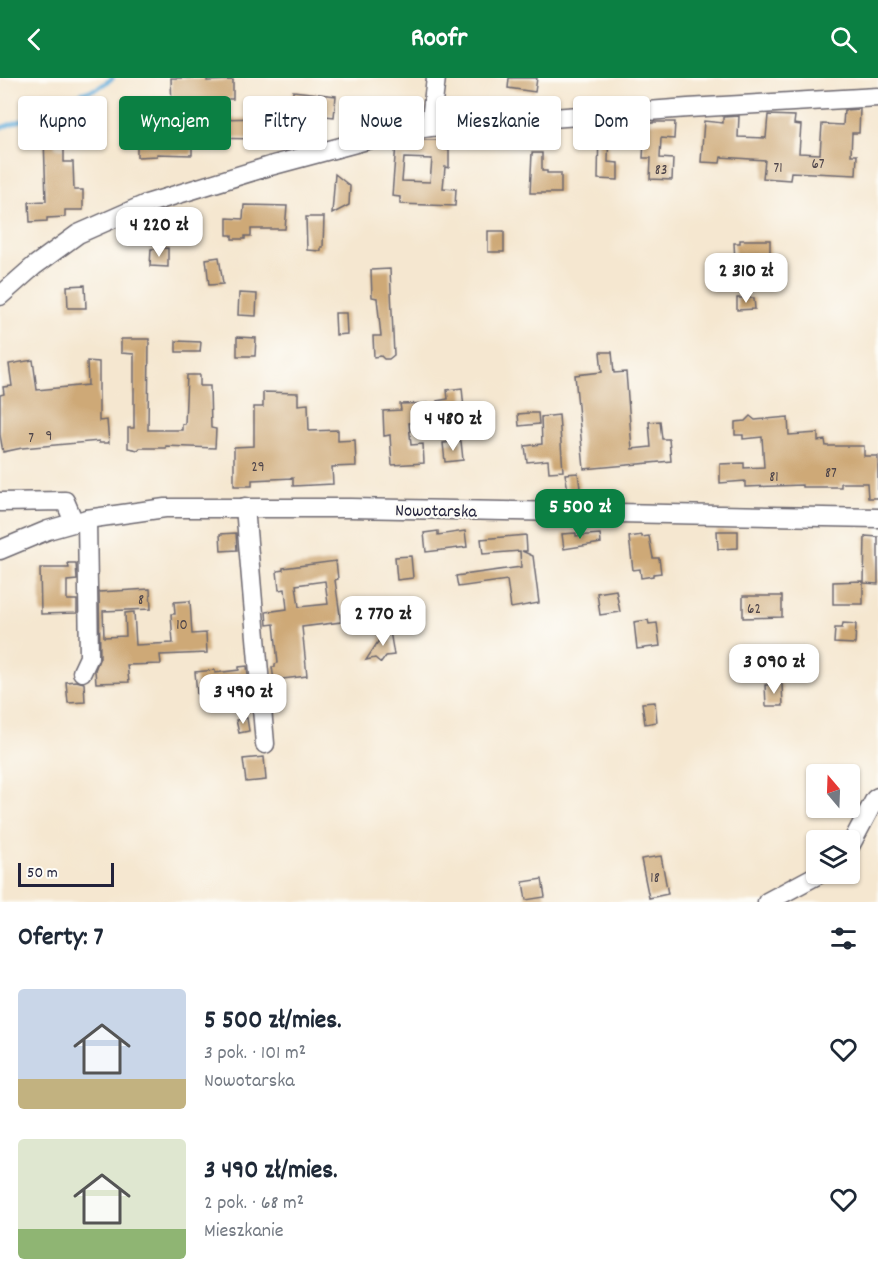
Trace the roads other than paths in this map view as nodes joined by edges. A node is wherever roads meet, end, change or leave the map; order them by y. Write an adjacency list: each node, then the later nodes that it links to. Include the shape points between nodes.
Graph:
1 (436, 78): 3 (street)
2 (878, 97): 3 (street)
3 (430, 127): 4 (street, via 270,166 146,204 78,234)
4 (0, 296)
5 (0, 502): 8 (street, via 65,501)
6 (245, 507): 7 (street, Nowotarska); 8 (street, Nowotarska, via 165,508); 11 (street)
7 (878, 518)
8 (80, 521): 9 (street, Nowotarska); 10 (street, via 89,657)
9 (0, 550)
10 (82, 672)
11 (265, 744)
12 (878, 797): 13 (street)
13 (859, 830)
14 (806, 880): 15 (street)
15 (767, 902)

